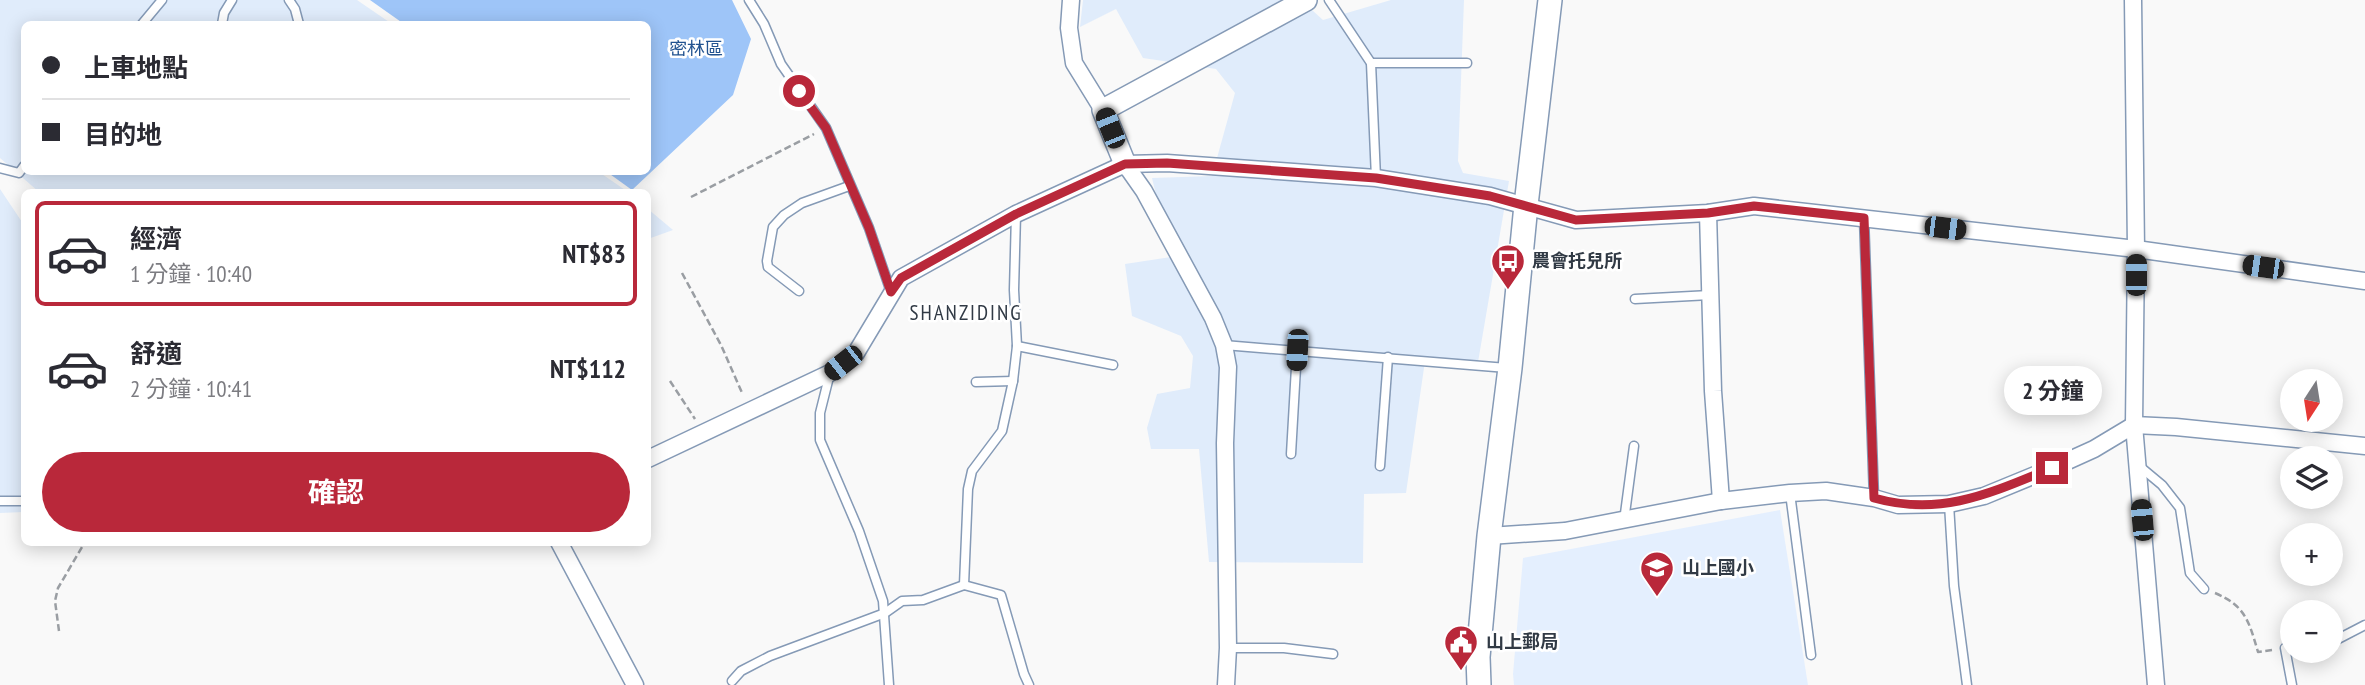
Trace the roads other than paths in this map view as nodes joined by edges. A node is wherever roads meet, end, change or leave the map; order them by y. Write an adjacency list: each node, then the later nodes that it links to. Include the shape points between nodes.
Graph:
1 (162, 0): 10 (lane)
2 (289, 0): 12 (lane)
3 (748, 0): 20 (lane, via 781,64 826,128)
4 (1071, 0): 15 (street, via 1074,63)
5 (1305, 0): 15 (street)
6 (1329, 0): 13 (lane)
7 (1550, 0): 21 (main road)
8 (2133, 0): 25 (street)
9 (227, 1): 11 (lane)
10 (144, 21)
11 (223, 21)
12 (298, 21)
13 (1371, 63): 14 (lane); 19 (lane)
14 (1467, 63)
15 (1102, 110): 16 (street)
16 (1125, 164): 19 (street); 23 (street); 31 (street, via 1144,191)
17 (0, 168): 18 (lane)
18 (21, 170)
19 (1376, 178): 21 (street)
20 (849, 186): 27 (lane, via 802,203 774,227 768,267); 28 (lane)
21 (1526, 205): 22 (street, via 1576,220); 36 (main road)
22 (1708, 213): 24 (street, via 1754,206); 29 (street)
23 (1016, 214): 28 (street, via 901,278); 32 (lane)
24 (1864, 218): 25 (street); 48 (lane)
25 (2136, 249): 26 (street); 40 (street)
26 (2365, 281)
27 (799, 291)
28 (891, 292): 37 (street, via 856,353)
29 (1710, 295): 30 (lane); 51 (street)
30 (1635, 299)
31 (1224, 345): 33 (lane); 61 (street, via 1228,367)
32 (1017, 346): 35 (lane); 39 (lane)
33 (1297, 350): 34 (lane); 43 (lane)
34 (1388, 358): 36 (lane); 46 (lane)
35 (1113, 365)
36 (1510, 368): 54 (main road)
37 (830, 373): 44 (street); 58 (lane, via 820,413 820,440 859,531)
38 (976, 382): 39 (lane)
39 (1013, 382): 56 (lane, via 1002,431 972,471)
40 (2134, 425): 42 (street); 45 (street); 52 (street, via 2052,468 1984,496)
41 (1634, 446): 53 (lane)
42 (2365, 446)
43 (1291, 454)
44 (651, 457)
45 (2137, 465): 57 (lane, via 2162,485 2180,508 2190,573); 72 (street)
46 (1380, 466)
47 (1790, 493): 48 (street, via 1826,491); 51 (street); 63 (lane)
48 (1874, 498): 52 (street, via 1898,505)
49 (0, 501): 50 (lane)
50 (21, 501)
51 (1721, 501): 53 (street)
52 (1949, 504): 71 (lane, via 1954,586)
53 (1624, 521): 54 (street)
54 (1489, 536): 70 (main road)
55 (561, 546): 66 (street)
56 (964, 585): 58 (lane, via 923,600 902,601); 68 (lane, via 1001,595)
57 (2204, 589)
58 (885, 613): 65 (lane, via 770,656 741,671); 67 (lane)
59 (2365, 625): 60 (lane)
60 (2343, 636)
61 (1228, 648): 62 (lane); 69 (street)
62 (1333, 654)
63 (1811, 655)
64 (2290, 663): 73 (lane)
65 (733, 681)
66 (635, 685)
67 (889, 685)
68 (1029, 685)
69 (1226, 685)
70 (1479, 685)
71 (1968, 685)
72 (2156, 685)
73 (2292, 685)

